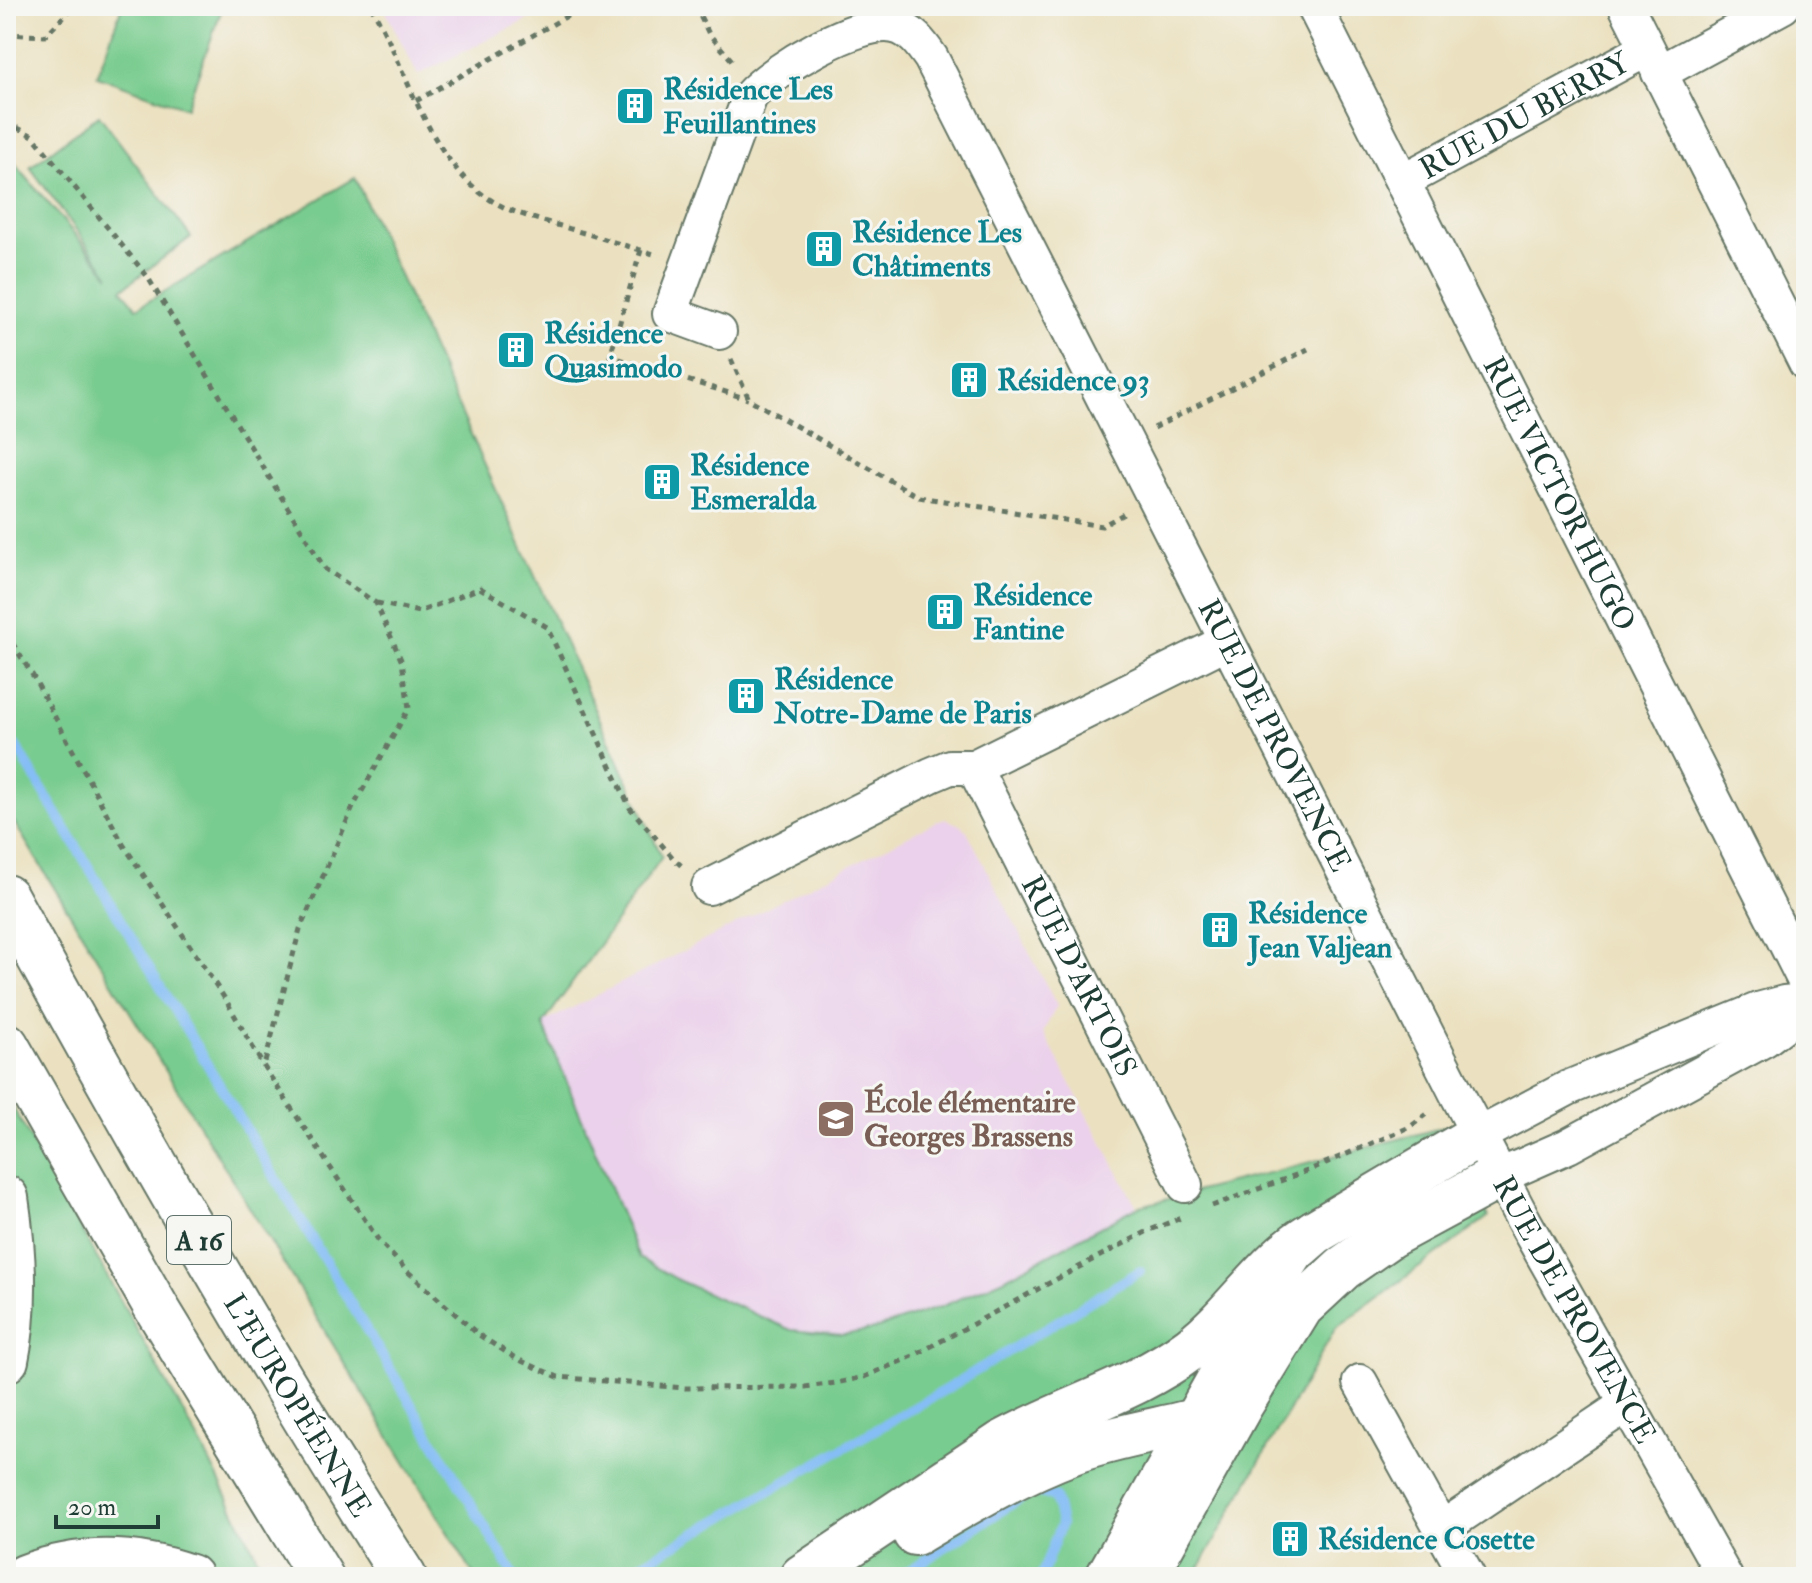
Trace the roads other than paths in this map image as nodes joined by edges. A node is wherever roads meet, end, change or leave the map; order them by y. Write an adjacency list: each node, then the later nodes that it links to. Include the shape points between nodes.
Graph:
1 (1314, 6): 5 (street, RUE VICTOR HUGO)
2 (1626, 6): 4 (street)
3 (1773, 9): 4 (street, RUE DU BERRY)
4 (1653, 61): 5 (street, RUE DU BERRY); 7 (street)
5 (1403, 181): 12 (street, RUE VICTOR HUGO)
6 (719, 332): 8 (street, RUE DE PROVENCE, via 670,314 744,108 760,84 785,65 861,29 893,25 915,38 931,58)
7 (1806, 363)
8 (1226, 642): 9 (street); 16 (street, RUE DE PROVENCE)
9 (974, 767): 10 (street, via 950,767 931,775); 19 (street, RUE D'ARTOIS)
10 (709, 887)
11 (6, 897): 26 (highway, L'EUROPÉENNE / A 16, via 166,1184)
12 (1806, 983)
13 (1806, 1001): 16 (street, via 1758,1010 1582,1081)
14 (1806, 1008): 17 (street, via 1765,1039 1568,1146)
15 (6, 1045): 30 (highway, A 16, via 148,1293)
16 (1479, 1135): 17 (street, RUE DE PROVENCE); 20 (highway)
17 (1500, 1176): 23 (street, RUE DE PROVENCE); 24 (highway, via 1389,1236 1324,1285 1293,1318)
18 (6, 1198): 21 (highway, via 13,1266)
19 (1185, 1201)
20 (1315, 1232): 25 (highway, via 1280,1271); 33 (highway, via 1284,1253 1216,1327 1176,1359 1001,1444)
21 (6, 1360)
22 (1360, 1382): 27 (street)
23 (1627, 1404): 27 (street); 38 (street, RUE DE PROVENCE)
24 (1240, 1406): 25 (highway); 36 (highway)
25 (1195, 1421): 34 (highway, via 1113,1439 1050,1462 983,1493); 35 (highway)
26 (350, 1494): 31 (highway, L'EUROPÉENNE / A 16); 32 (highway)
27 (1441, 1529): 37 (street)
28 (25, 1577): 29 (highway, via 109,1560)
29 (190, 1577)
30 (321, 1577)
31 (404, 1577)
32 (431, 1577)
33 (802, 1577)
34 (841, 1577)
35 (1108, 1577)
36 (1144, 1577)
37 (1468, 1577)
38 (1725, 1577)

